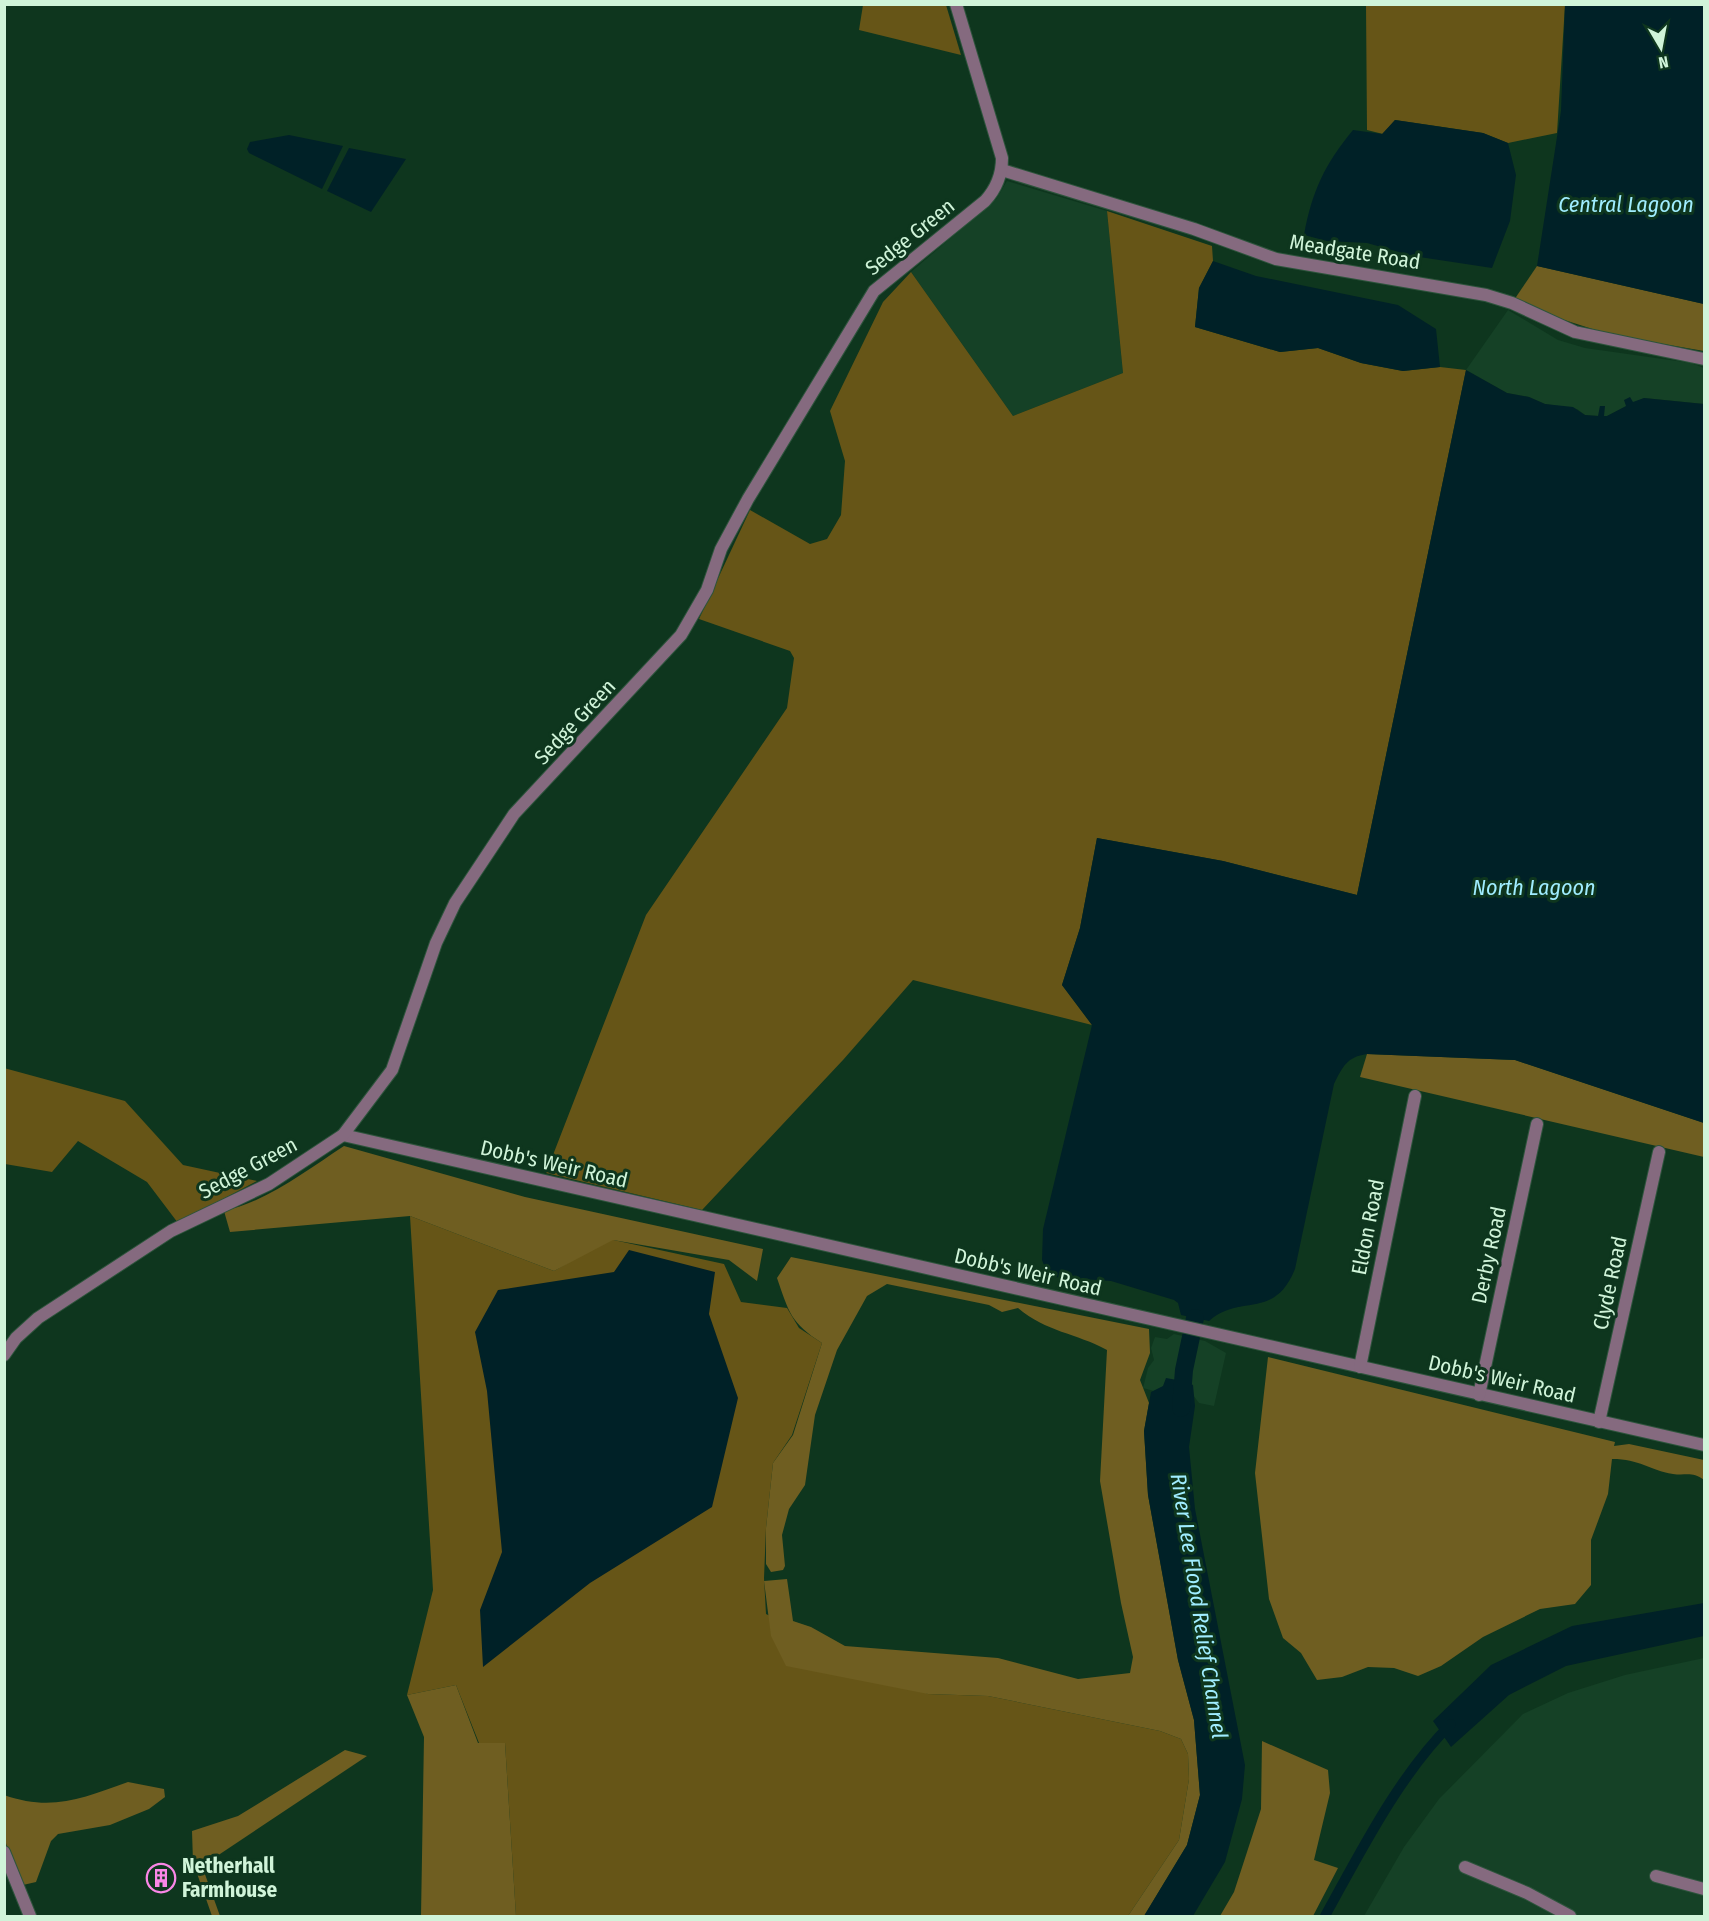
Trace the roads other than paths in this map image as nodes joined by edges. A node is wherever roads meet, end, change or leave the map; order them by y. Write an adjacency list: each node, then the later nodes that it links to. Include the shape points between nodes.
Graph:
1 (956, 4): 2 (street, via 998,142)
2 (1002, 170): 3 (street, Meadgate Road, via 1276,259 1486,295 1575,333); 6 (street, Sedge Green, via 985,201 874,291 748,499 721,549 707,590 681,636 514,814 455,903 393,1070)
3 (1704, 359)
4 (1415, 1096): 9 (street, Eldon Road)
5 (1537, 1124): 10 (street, Derby Road)
6 (343, 1135): 8 (street, Sedge Green, via 269,1184 171,1231 38,1318 15,1338); 9 (street, Dobb's Weir Road)
7 (1659, 1152): 11 (street, Clyde Road)
8 (4, 1355)
9 (1360, 1367): 10 (street, Dobb's Weir Road)
10 (1479, 1395): 11 (street, Dobb's Weir Road)
11 (1599, 1422): 12 (street, Dobb's Weir Road)
12 (1704, 1445)
13 (4, 1852): 17 (street)
14 (1465, 1867): 18 (street, via 1527,1893)
15 (1656, 1876): 16 (street)
16 (1704, 1889)
17 (30, 1917)
18 (1570, 1917)

